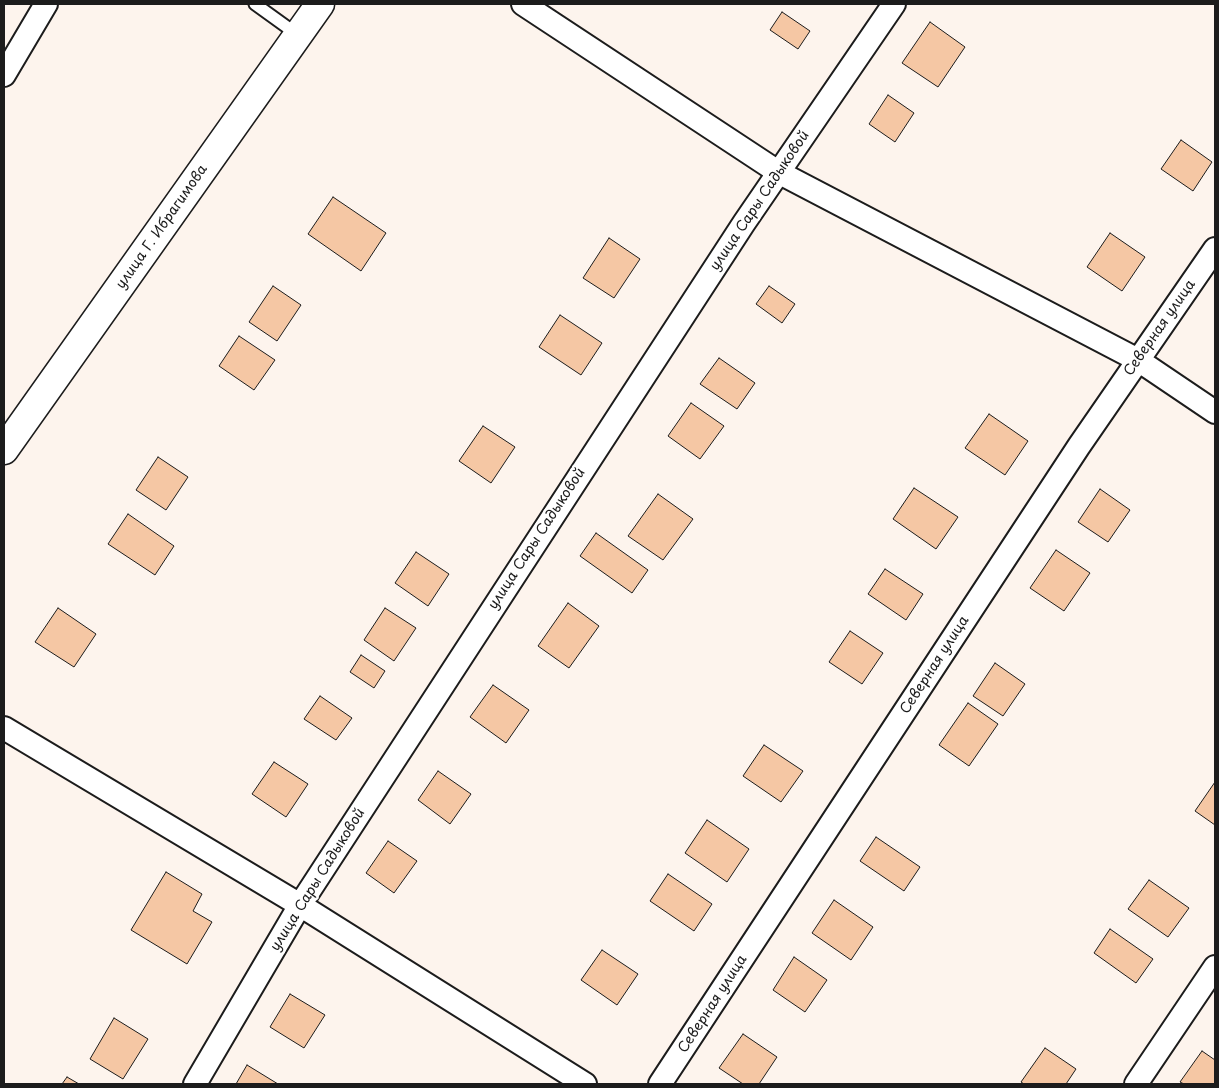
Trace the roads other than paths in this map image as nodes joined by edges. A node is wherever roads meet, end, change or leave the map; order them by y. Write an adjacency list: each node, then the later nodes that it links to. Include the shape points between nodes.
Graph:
1 (46, 4): 7 (street)
2 (255, 4): 6 (lane)
3 (320, 4): 6 (street, улица Г. Ибрагимова)
4 (523, 4): 8 (street)
5 (894, 4): 8 (street, улица Сары Садыковой)
6 (298, 35): 12 (street, улица Г. Ибрагимова)
7 (4, 75)
8 (778, 172): 10 (street); 14 (street, улица Сары Садыковой)
9 (1215, 249): 10 (street, Северная улица)
10 (1138, 360): 11 (street); 18 (street, Северная улица)
11 (1215, 412)
12 (4, 450)
13 (4, 728): 14 (street)
14 (300, 905): 16 (street, улица Сары Садыковой); 17 (street)
15 (1215, 967): 19 (street)
16 (195, 1084)
17 (585, 1084)
18 (660, 1084)
19 (1136, 1084)

